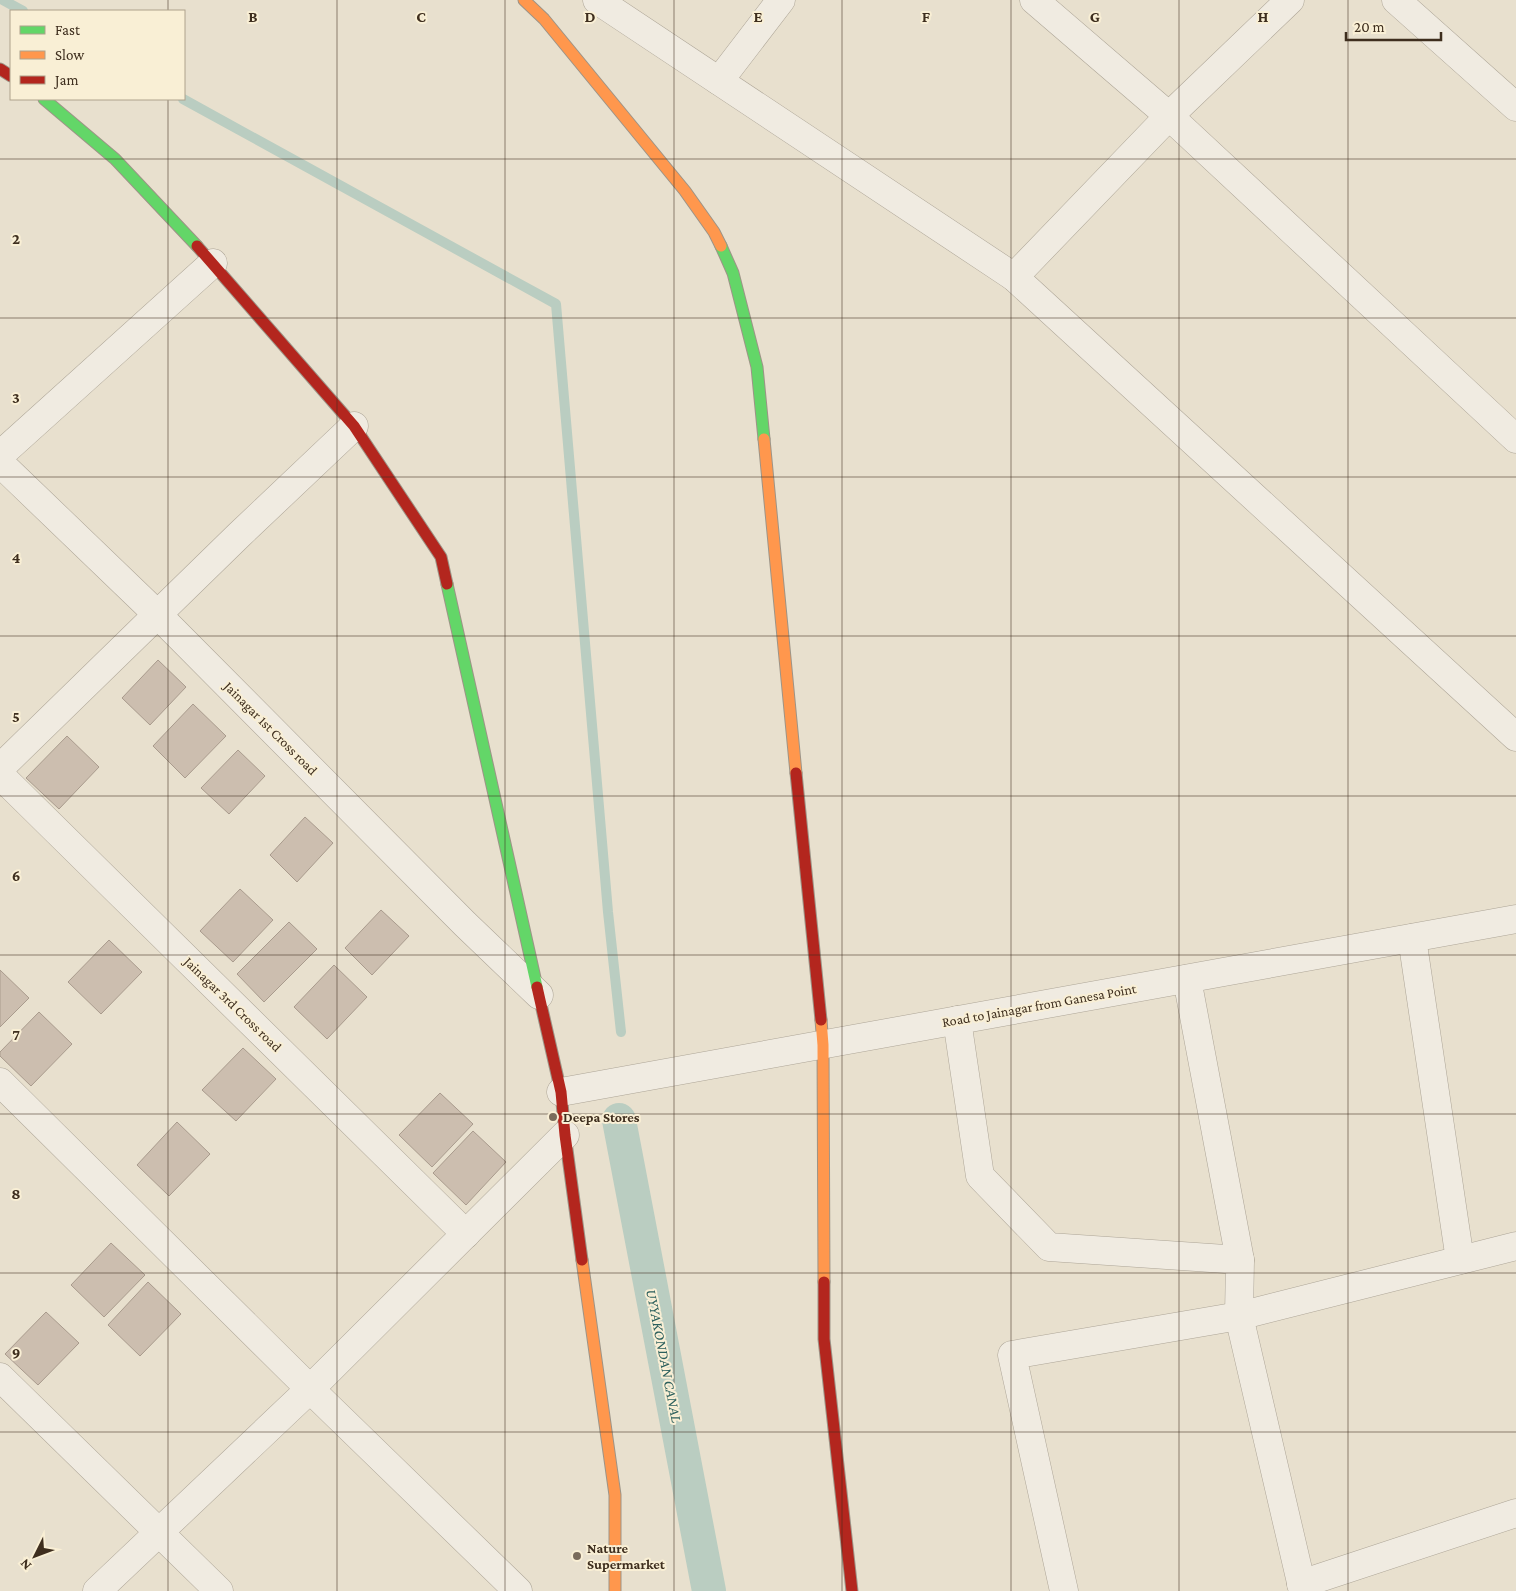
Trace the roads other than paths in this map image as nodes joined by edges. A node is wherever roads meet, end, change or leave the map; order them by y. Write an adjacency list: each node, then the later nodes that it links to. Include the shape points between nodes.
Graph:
1 (524, 0): 26 (street, via 544,19 685,191 714,232 733,273 757,367)
2 (597, 0): 7 (street)
3 (781, 0): 7 (street)
4 (1034, 0): 10 (street)
5 (1290, 0): 10 (street)
6 (1396, 0): 9 (street)
7 (719, 81): 12 (street)
8 (45, 100): 11 (street, via 115,158)
9 (1516, 107)
10 (1169, 116): 12 (street); 14 (street)
11 (213, 263): 13 (street); 15 (street)
12 (1014, 277): 18 (street)
13 (354, 426): 17 (street); 24 (street, via 441,557)
14 (1516, 438)
15 (0, 455)
16 (0, 463): 17 (street, Jainagar 1st Cross road)
17 (158, 615): 19 (street); 24 (street, Jainagar 1st Cross road)
18 (1516, 737)
19 (0, 768)
20 (0, 775): 30 (street, Jainagar 3rd Cross road)
21 (1516, 919): 22 (street, Road to Jainagar from Ganesa Point)
22 (1412, 938): 23 (street, Road to Jainagar from Ganesa Point); 33 (street)
23 (1187, 979): 25 (street, Road to Jainagar from Ganesa Point); 32 (street)
24 (539, 995): 28 (street)
25 (957, 1020): 26 (street, Road to Jainagar from Ganesa Point); 32 (street, via 980,1176 1049,1247)
26 (823, 1045): 28 (street, Road to Jainagar from Ganesa Point); 44 (street, via 824,1338)
27 (0, 1082): 36 (street)
28 (561, 1092): 29 (street)
29 (565, 1135): 30 (street); 43 (street, via 615,1495)
30 (466, 1234): 36 (street)
31 (1516, 1246): 33 (street)
32 (1240, 1260): 34 (street)
33 (1460, 1260): 34 (street)
34 (1239, 1316): 39 (street); 45 (street, via 1012,1355)
35 (0, 1377): 38 (street)
36 (310, 1389): 38 (street); 42 (street)
37 (1516, 1513): 39 (street)
38 (160, 1532): 40 (street); 41 (street)
39 (1302, 1588)
40 (97, 1591)
41 (219, 1591)
42 (518, 1591)
43 (615, 1591)
44 (852, 1591)
45 (1064, 1591)

